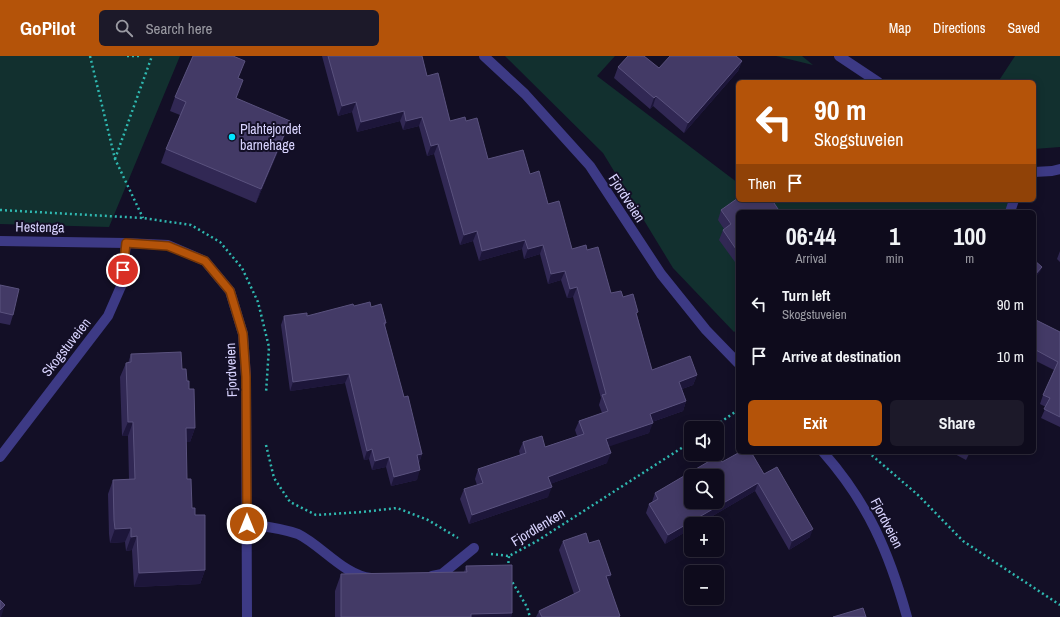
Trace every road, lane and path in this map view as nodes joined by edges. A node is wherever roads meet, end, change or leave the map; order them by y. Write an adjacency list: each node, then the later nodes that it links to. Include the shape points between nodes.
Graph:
1 (90, 56): 8 (path)
2 (127, 56): 3 (path)
3 (141, 56)
4 (152, 56): 8 (path)
5 (484, 56): 16 (street, Fjordveien, via 525,94 590,166 661,274 706,330)
6 (839, 56): 7 (street)
7 (875, 80)
8 (115, 159): 12 (path)
9 (1060, 169): 10 (street)
10 (1036, 172)
11 (0, 210): 12 (path)
12 (143, 218): 17 (path, via 191,225 220,242 242,268 258,302 269,347)
13 (0, 241): 14 (street, Hestenga)
14 (80, 242): 15 (street, Fjordveien)
15 (126, 243): 24 (street, Skogstuveien, via 122,284 108,316); 25 (street, Fjordveien, via 168,246 205,261 230,291 243,334 246,377)
16 (736, 361)
17 (266, 395)
18 (736, 411): 19 (path)
19 (722, 421)
20 (265, 442): 26 (path, Fjordlenken, via 274,478 290,502 316,515 397,508 428,520)
21 (684, 446): 27 (path, Fjordlenken, via 537,541)
22 (825, 454): 33 (street, Fjordveien, via 845,477 871,520 888,554)
23 (870, 454): 30 (path, via 918,495 963,541)
24 (0, 457)
25 (247, 524): 28 (street, via 278,528 298,535 351,571 368,578); 31 (street, Fjordveien)
26 (474, 548): 27 (path, Fjordlenken, via 490,554); 29 (street, via 442,574)
27 (509, 556): 32 (path, via 508,574 527,606)
28 (383, 578)
29 (424, 578)
30 (1060, 605)
31 (247, 617)
32 (530, 617)
33 (908, 617)

